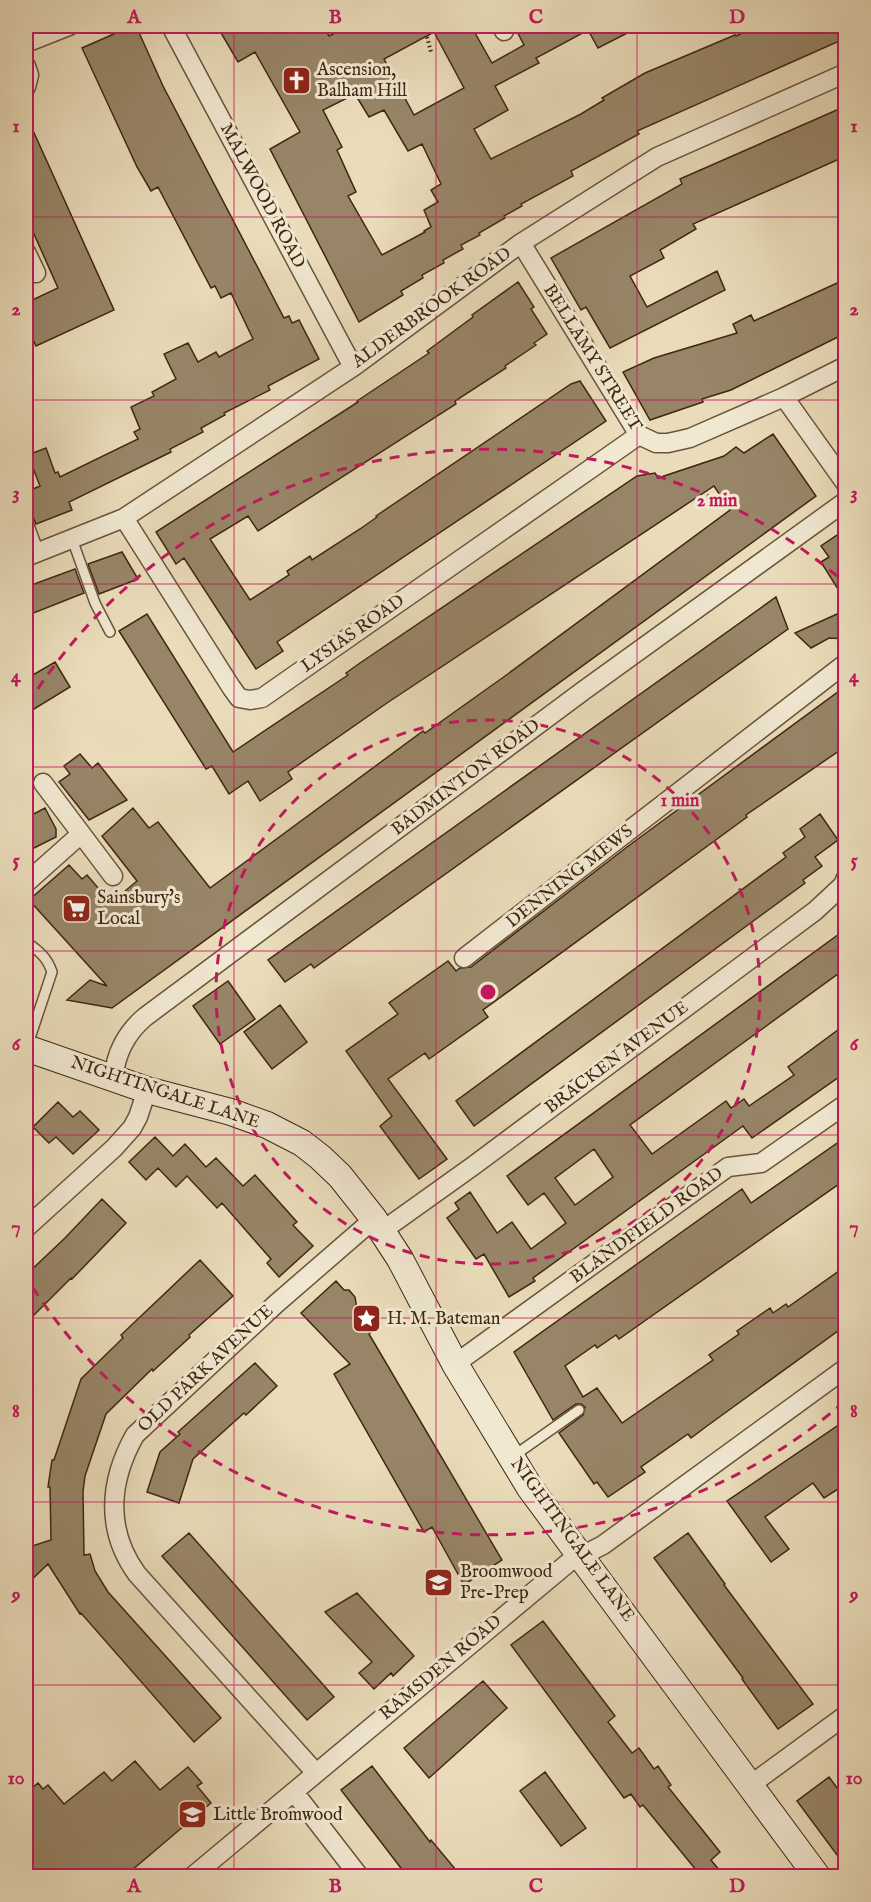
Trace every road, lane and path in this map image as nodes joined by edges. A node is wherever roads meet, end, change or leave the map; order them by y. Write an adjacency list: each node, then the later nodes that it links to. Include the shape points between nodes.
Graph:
1 (69, 26): 4 (street)
2 (171, 26): 13 (street, MALWOOD ROAD)
3 (427, 37): 5 (path)
4 (26, 43)
5 (431, 52)
6 (26, 66): 8 (street)
7 (846, 73): 9 (street, ALDERBROOK ROAD, via 657,157)
8 (26, 87)
9 (521, 243): 13 (street, ALDERBROOK ROAD); 15 (street, BELLAMY STREET)
10 (26, 252): 11 (street)
11 (36, 273)
12 (846, 366): 14 (street, BELLAMY STREET)
13 (353, 367): 19 (street, ALDERBROOK ROAD)
14 (784, 397): 15 (street, BELLAMY STREET, via 690,438 656,444); 16 (street)
15 (639, 435): 19 (street, LYSIAS ROAD, via 262,698 250,700 239,698 231,687)
16 (846, 484)
17 (846, 501): 32 (street, BADMINTON ROAD, via 144,1017 124,1041)
18 (26, 517): 21 (lane)
19 (124, 518): 20 (street, ALDERBROOK ROAD)
20 (72, 539): 21 (street, ALDERBROOK ROAD); 22 (lane)
21 (32, 554)
22 (110, 632)
23 (846, 663): 30 (street, DENNING MEWS)
24 (43, 783): 25 (street)
25 (81, 834): 26 (street); 28 (street)
26 (114, 876)
27 (846, 878): 35 (street, BRACKEN AVENUE, via 815,911 473,1166)
28 (26, 883)
29 (26, 942): 31 (lane, via 48,961 52,972)
30 (464, 958)
31 (26, 1049): 32 (main road, NIGHTINGALE LANE)
32 (114, 1077): 33 (main road, NIGHTINGALE LANE)
33 (147, 1090): 35 (main road, NIGHTINGALE LANE, via 231,1112 302,1143 340,1176); 36 (street, via 132,1128)
34 (846, 1104): 37 (street, BLANDFIELD ROAD, via 761,1163 728,1167)
35 (378, 1225): 37 (main road, NIGHTINGALE LANE); 43 (street, OLD PARK AVENUE, via 277,1303 135,1435 120,1470 113,1506 118,1542 137,1574)
36 (26, 1228)
37 (455, 1364): 40 (main road, NIGHTINGALE LANE)
38 (846, 1368): 41 (street, RAMSDEN ROAD)
39 (579, 1410): 40 (lane)
40 (512, 1457): 41 (main road, NIGHTINGALE LANE, via 530,1488)
41 (582, 1557): 43 (street, RAMSDEN ROAD, via 560,1569); 44 (main road, NIGHTINGALE LANE)
42 (846, 1715): 44 (street)
43 (316, 1773): 45 (street, RAMSDEN ROAD)
44 (749, 1786): 48 (main road, NIGHTINGALE LANE)
45 (294, 1792): 46 (street, RAMSDEN ROAD); 47 (street)
46 (193, 1876)
47 (359, 1876)
48 (817, 1876)

